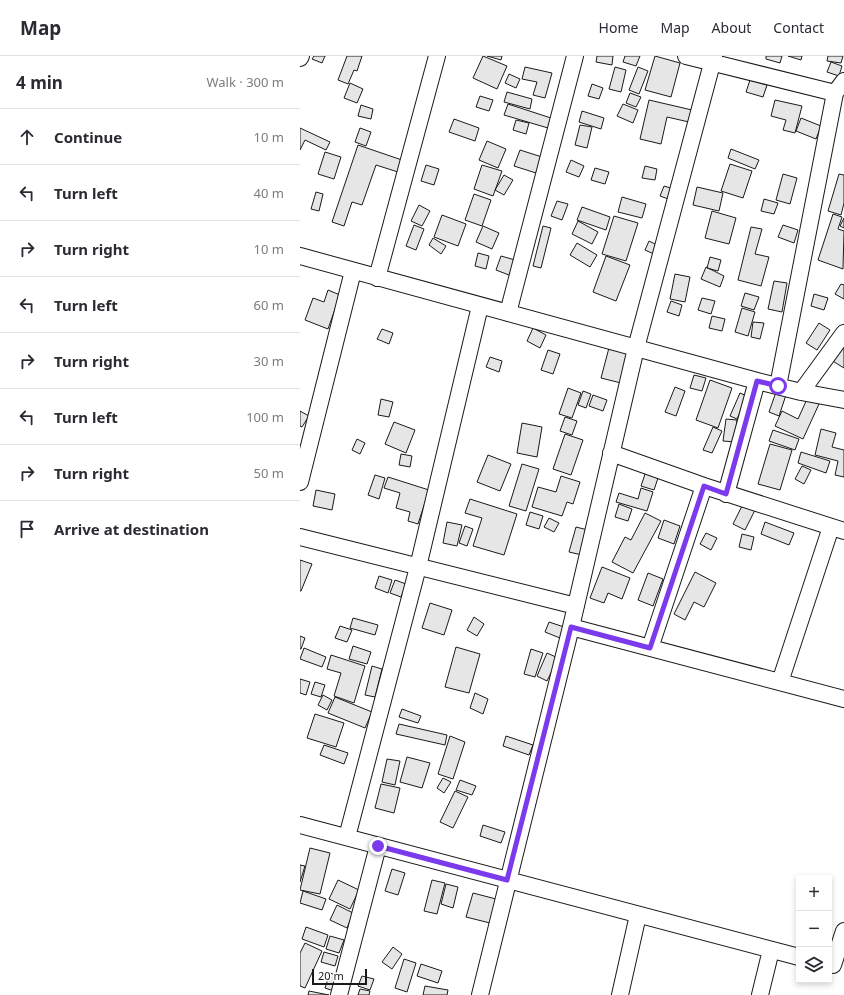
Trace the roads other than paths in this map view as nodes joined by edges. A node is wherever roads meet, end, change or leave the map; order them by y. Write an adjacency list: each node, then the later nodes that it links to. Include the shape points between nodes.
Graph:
1 (437, 56): 8 (street)
2 (575, 56): 10 (street)
3 (686, 56): 4 (street)
4 (713, 60): 5 (street); 12 (street)
5 (839, 87): 14 (street)
6 (300, 256): 7 (street)
7 (353, 271): 8 (street); 18 (street)
8 (377, 278): 9 (street)
9 (480, 306): 10 (street); 23 (street)
10 (508, 313): 12 (street)
11 (844, 333): 15 (street)
12 (636, 348): 13 (street); 17 (street)
13 (757, 381): 14 (street); 20 (street)
14 (778, 386): 15 (street)
15 (801, 392): 16 (street)
16 (844, 400)
17 (611, 453): 19 (street); 24 (street)
18 (300, 482)
19 (704, 486): 20 (street); 26 (street)
20 (726, 494): 21 (street)
21 (837, 529): 27 (street)
22 (300, 537): 23 (street)
23 (418, 567): 24 (street); 30 (street)
24 (576, 606): 25 (street)
25 (571, 627): 26 (street); 32 (street)
26 (650, 648): 27 (street)
27 (780, 682): 28 (street)
28 (844, 699)
29 (300, 825): 30 (street)
30 (347, 838): 31 (street)
31 (378, 846): 32 (street); 38 (street)
32 (507, 880): 33 (street); 39 (street)
33 (638, 915): 35 (street); 40 (street)
34 (844, 931): 37 (street)
35 (772, 950): 36 (street); 41 (street)
36 (796, 956)
37 (835, 966)
38 (339, 995)
39 (480, 995)
40 (620, 995)
41 (760, 995)

